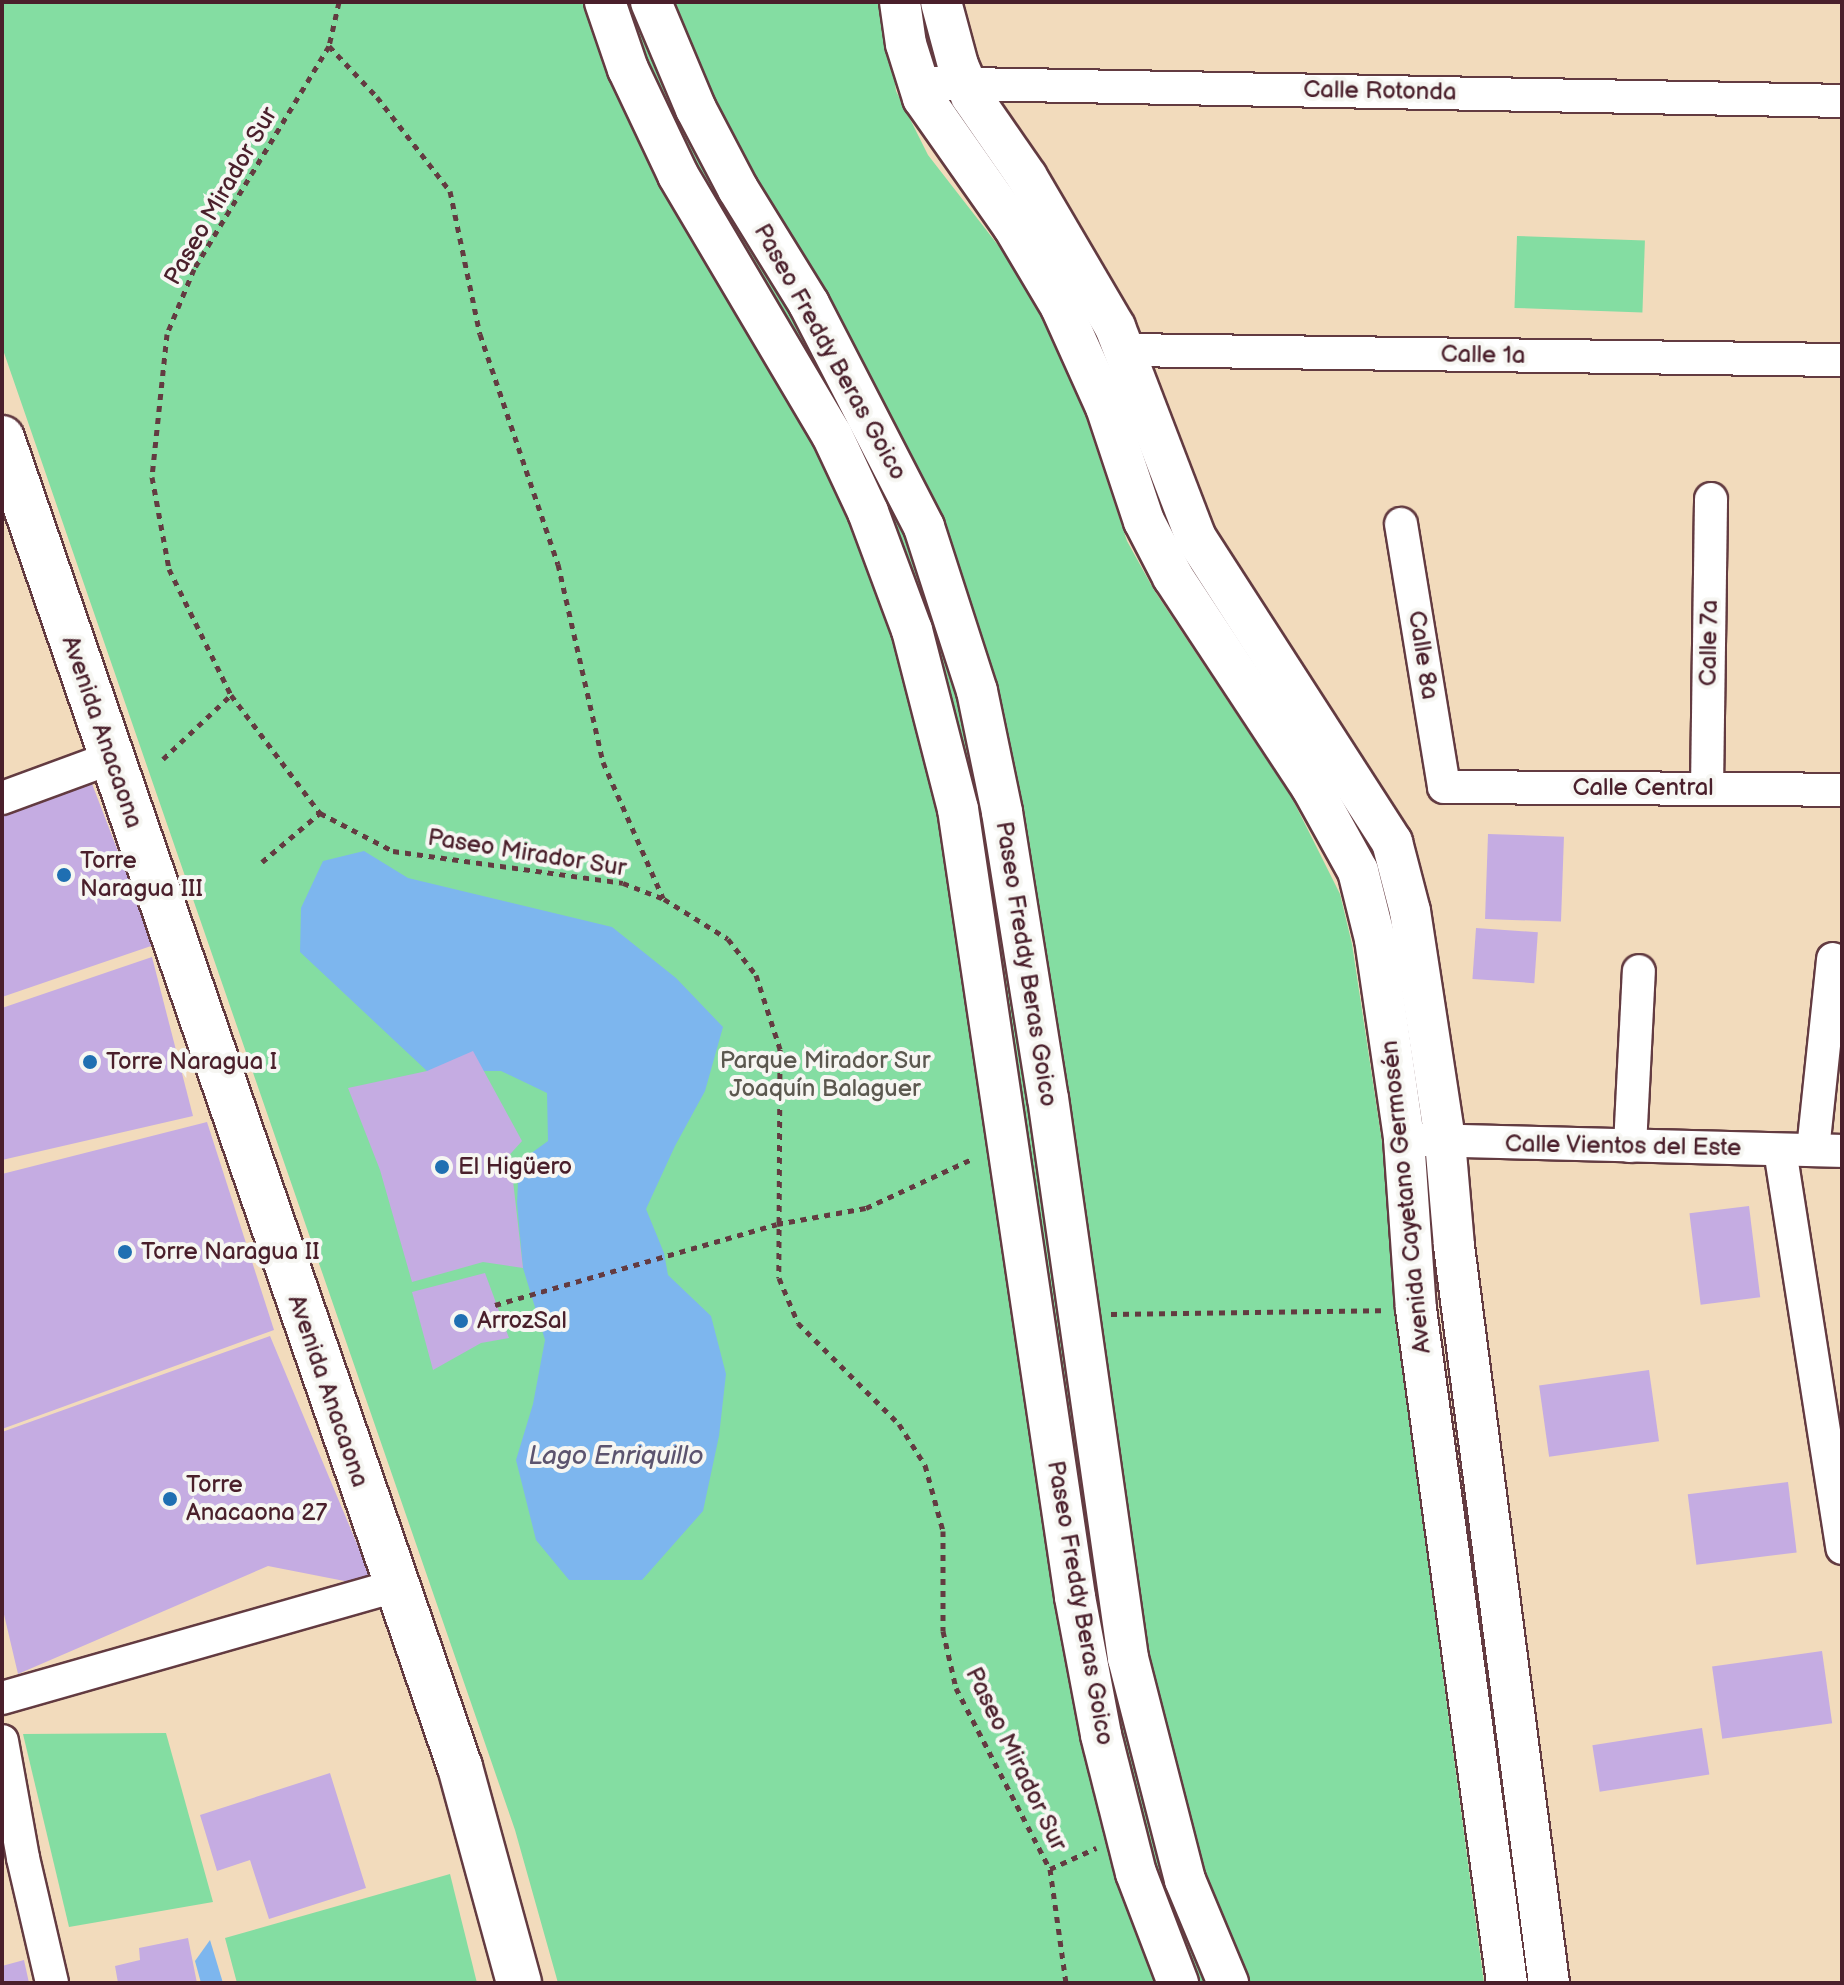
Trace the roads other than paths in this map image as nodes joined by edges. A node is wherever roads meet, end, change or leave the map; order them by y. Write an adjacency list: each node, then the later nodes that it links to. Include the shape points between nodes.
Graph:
1 (605, 2): 31 (street, Paseo Freddy Beras Goico, via 628,69 678,175 832,435 868,512 912,630 958,809 1095,1704 1136,1873)
2 (651, 2): 32 (street, Paseo Freddy Beras Goico, via 696,109 809,304 924,527 977,691 1002,812 1128,1658 1185,1880)
3 (900, 2): 6 (street, Avenida Cayetano Germosén)
4 (941, 2): 5 (street, Avenida Cayetano Germosén)
5 (965, 82): 6 (street, Calle Rotonda); 7 (street, Calle Rotonda); 8 (street, Avenida Cayetano Germosén, via 1086,273)
6 (917, 83): 20 (street, Avenida Cayetano Germosén, via 1061,307 1106,407 1144,521 1173,577 1311,786 1358,871 1375,939)
7 (1842, 101)
8 (1124, 350): 9 (street, Calle 1a); 21 (street, Avenida Cayetano Germosén, via 1196,538 1392,842 1410,911)
9 (1842, 360)
10 (2, 438): 13 (main road, Avenida Anacaona)
11 (1711, 499): 15 (street, Calle 7a)
12 (1401, 524): 14 (street, Calle 8a)
13 (111, 758): 17 (street); 26 (main road, Avenida Anacaona)
14 (1444, 787): 15 (street, Calle Central)
15 (1707, 788): 16 (street, Calle Central)
16 (1842, 790)
17 (2, 798)
18 (1833, 959): 24 (street)
19 (1639, 971): 22 (street)
20 (1404, 1139): 21 (street, Calle Vientos del Este); 33 (street, Avenida Cayetano Germosén, via 1416,1309)
21 (1445, 1141): 22 (street, Calle Vientos del Este); 34 (street, Avenida Cayetano Germosén)
22 (1630, 1146): 23 (street, Calle Vientos del Este)
23 (1780, 1150): 24 (street, Calle Vientos del Este); 25 (street)
24 (1827, 1151)
25 (1842, 1548)
26 (395, 1586): 27 (street); 30 (main road, Avenida Anacaona, via 460,1767)
27 (2, 1698)
28 (2, 1741): 29 (street)
29 (52, 1983)
30 (519, 1983)
31 (1178, 1983)
32 (1228, 1983)
33 (1507, 1983)
34 (1549, 1983)

